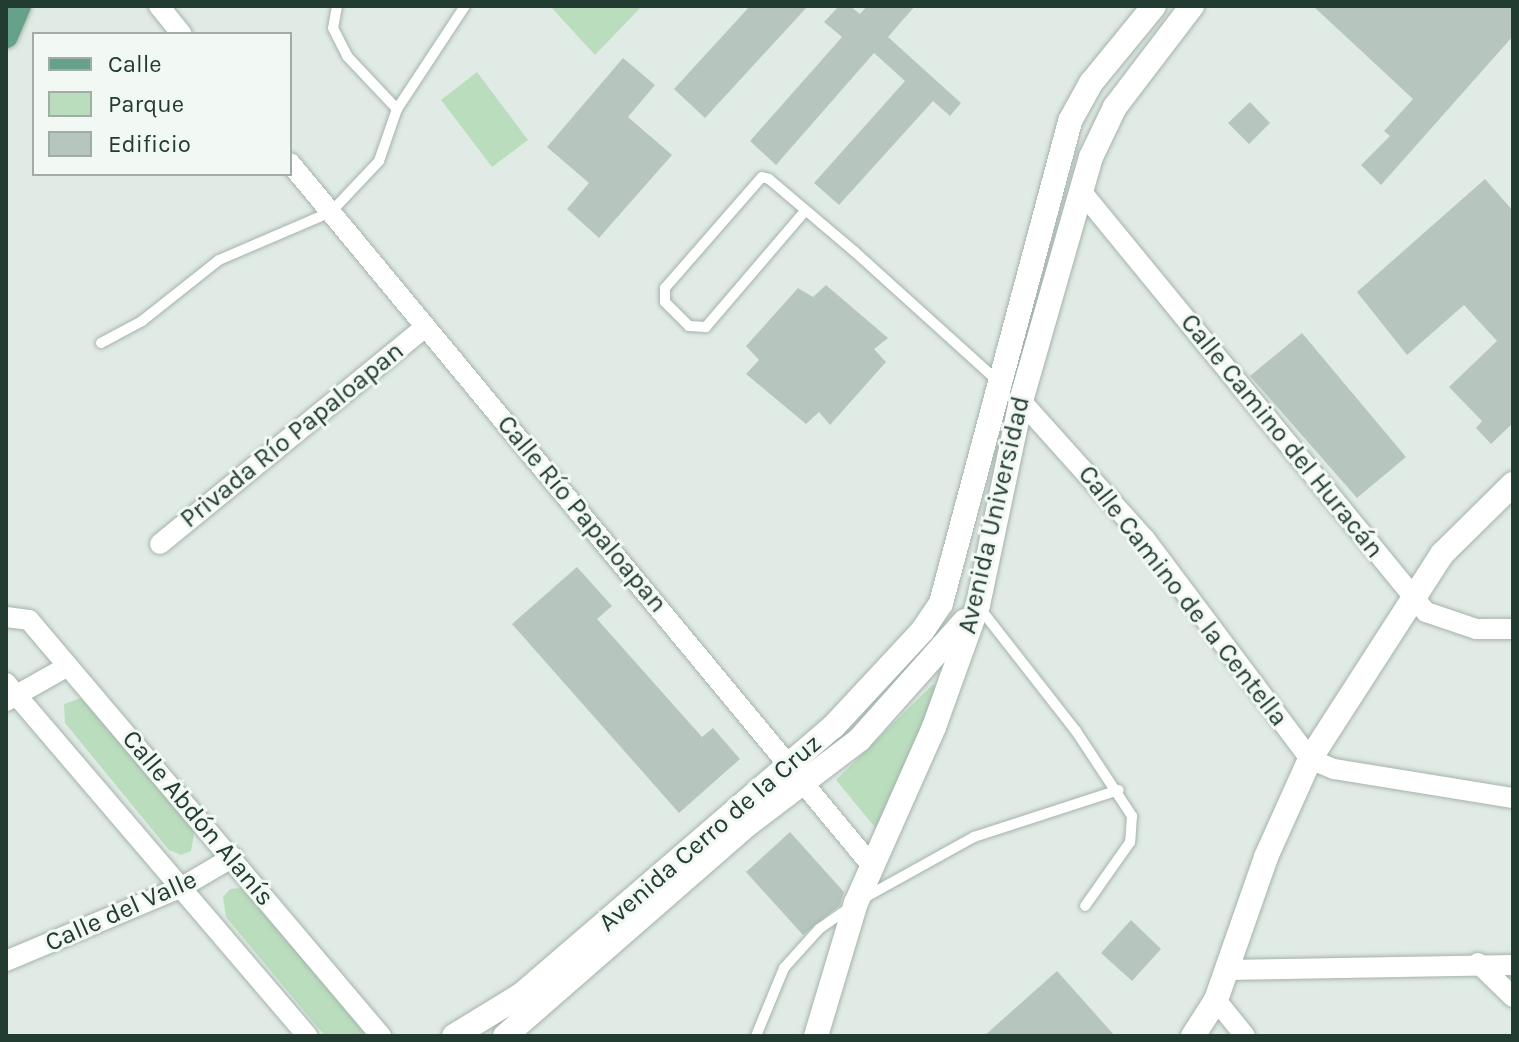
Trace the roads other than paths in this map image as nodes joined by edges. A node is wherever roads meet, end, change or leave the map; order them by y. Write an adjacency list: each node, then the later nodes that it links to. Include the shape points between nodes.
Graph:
1 (19, 6): 8 (main road)
2 (159, 6): 7 (street)
3 (337, 6): 9 (lane, via 333,28 347,56)
4 (465, 6): 9 (lane)
5 (1154, 6): 16 (street, Avenida Universidad, via 1091,83 1070,121)
6 (1192, 6): 11 (street, Avenida Universidad, via 1115,107)
7 (180, 32)
8 (6, 36)
9 (397, 109): 13 (lane, via 379,161)
10 (292, 165): 13 (street, Calle Río Papaloapan)
11 (1081, 191): 16 (street, Avenida Universidad); 19 (street, Calle Camino del Huracán)
12 (805, 211): 12 (lane, via 706,327 689,326 665,302 665,288 754,182 769,179); 16 (lane)
13 (331, 212): 14 (street, Calle Río Papaloapan); 15 (lane, via 219,260 142,321)
14 (425, 327): 18 (street, Privada Río Papaloapan); 27 (street, Calle Río Papaloapan)
15 (101, 343)
16 (1012, 393): 20 (street, Avenida Universidad); 21 (street, Avenida Universidad); 26 (street, Calle Camino de la Centella, via 1145,539)
17 (1513, 484): 19 (street, via 1442,554)
18 (160, 544)
19 (1412, 596): 23 (street, Calle Camino del Huracán, via 1426,612 1449,623); 26 (street)
20 (941, 603): 27 (street, Avenida Cerro de la Cruz, via 892,669)
21 (978, 605): 27 (street, Avenida Cerro de la Cruz, via 867,731); 28 (lane); 31 (street, Avenida Universidad, via 934,727)
22 (6, 617): 24 (street, Calle Abdón Alanís, via 29,620)
23 (1513, 629)
24 (68, 666): 25 (street); 30 (street, Calle Abdón Alanís)
25 (10, 693): 32 (street)
26 (1310, 759): 29 (street, via 1334,769); 38 (street, via 1266,857)
27 (798, 772): 31 (street, Calle Río Papaloapan); 43 (street, Avenida Cerro de la Cruz, via 521,995); 44 (street, Avenida Cerro de la Cruz, via 747,825)
28 (1119, 790): 33 (lane, via 974,837); 34 (lane, via 1132,816 1133,834)
29 (1513, 798)
30 (233, 857): 32 (street, Calle del Valle); 42 (street, Calle Abdón Alanís)
31 (872, 866): 33 (street, Avenida Universidad)
32 (182, 887): 35 (street, Calle del Valle); 41 (street)
33 (856, 903): 45 (lane, via 819,929 784,968); 46 (street, Avenida Universidad)
34 (1085, 906)
35 (6, 961)
36 (1478, 963): 37 (street); 38 (street); 39 (street)
37 (1513, 965)
38 (1227, 970): 40 (street)
39 (1513, 997)
40 (1216, 1000): 47 (street); 48 (street)
41 (307, 1036)
42 (381, 1036)
43 (454, 1036)
44 (505, 1036)
45 (756, 1036)
46 (816, 1036)
47 (1193, 1036)
48 (1245, 1036)

